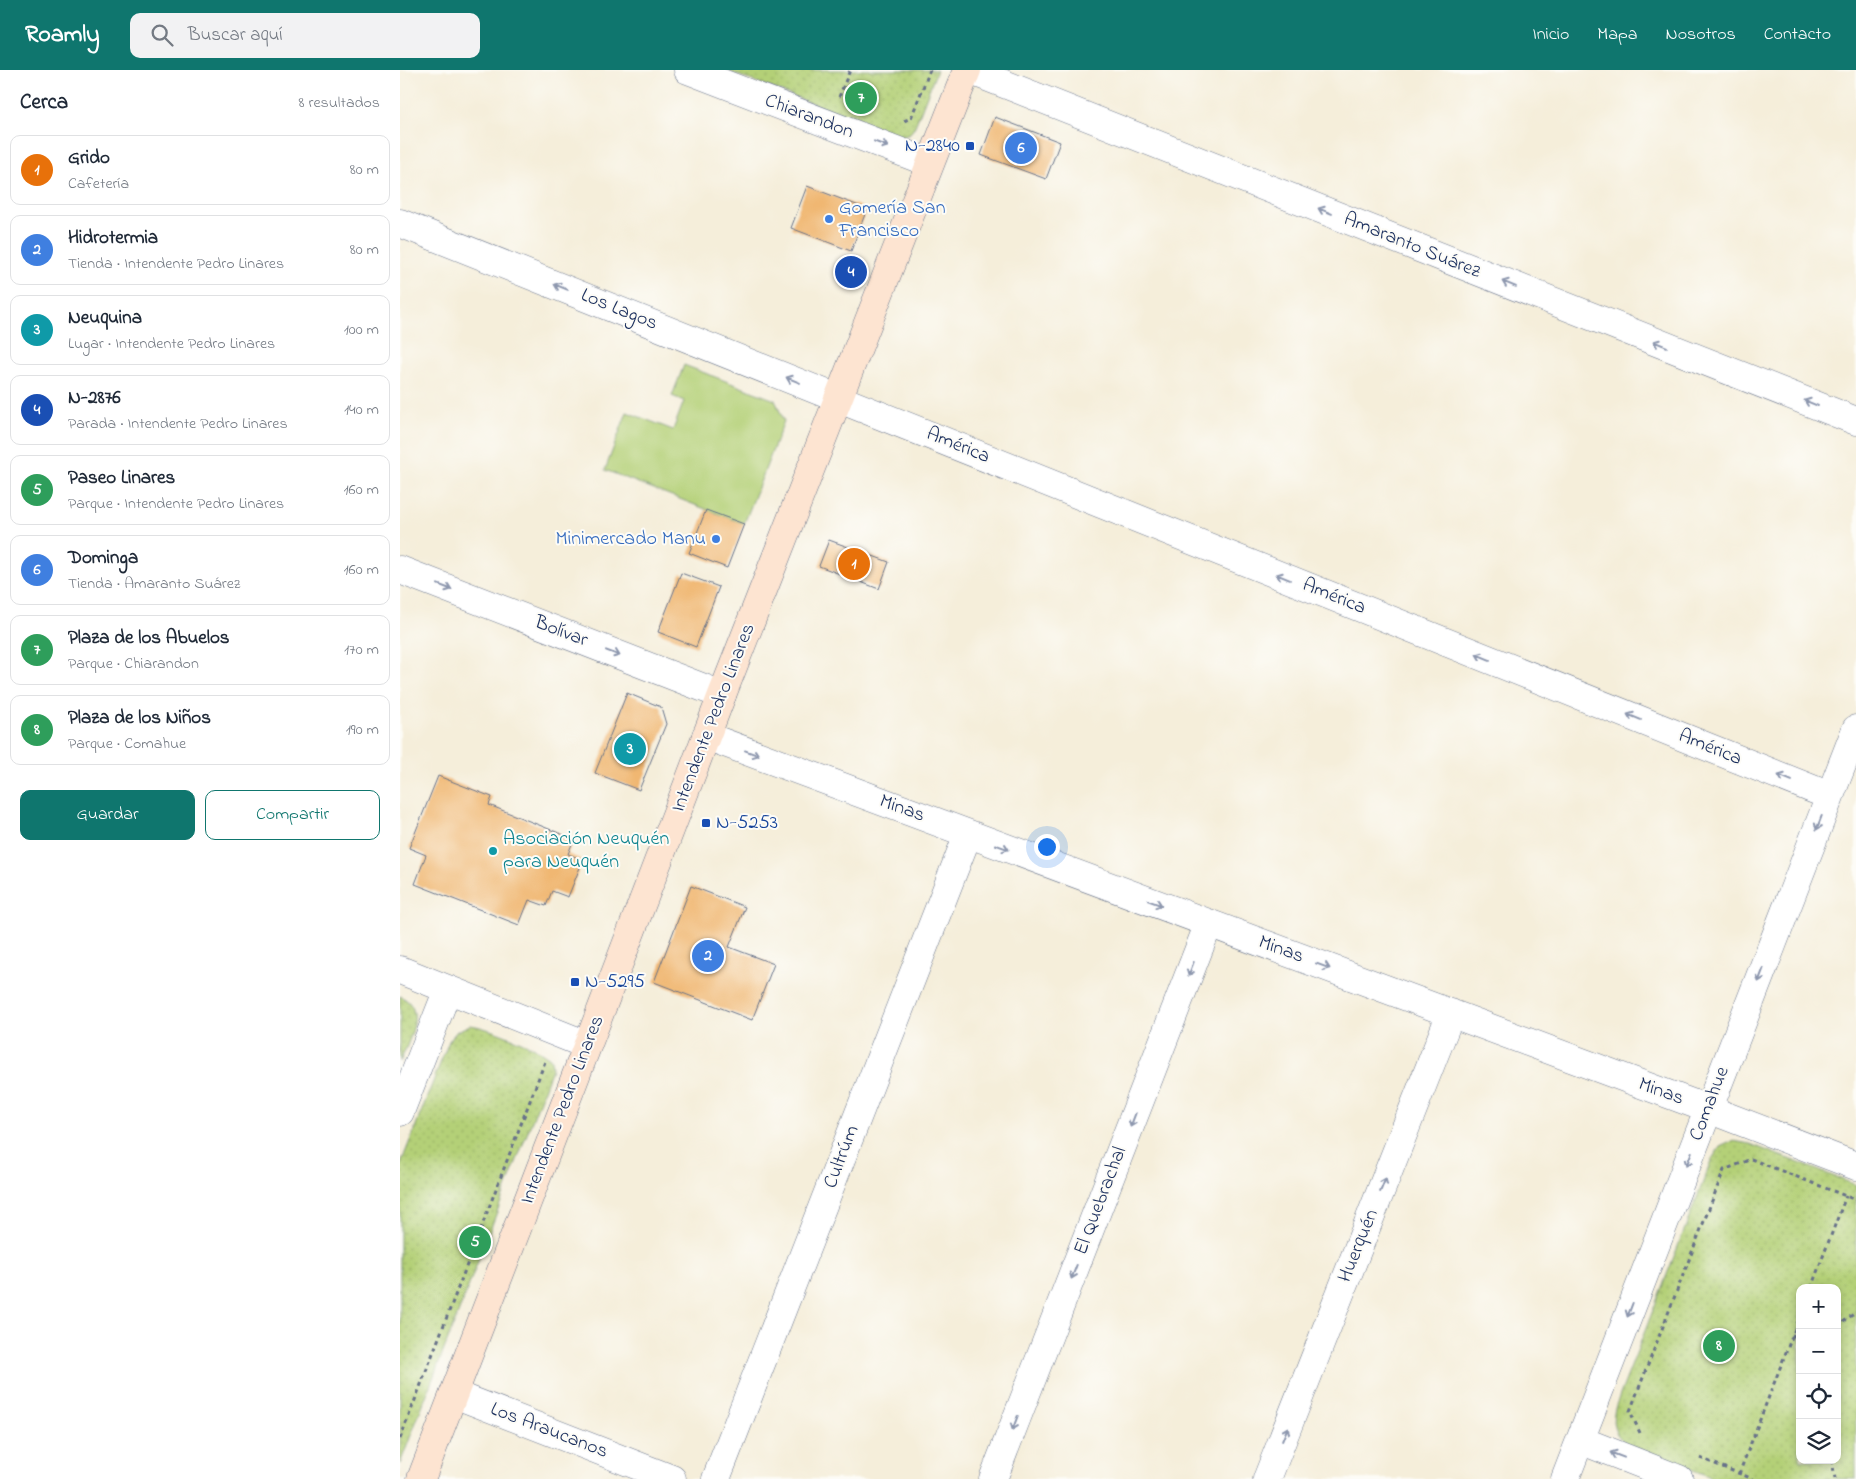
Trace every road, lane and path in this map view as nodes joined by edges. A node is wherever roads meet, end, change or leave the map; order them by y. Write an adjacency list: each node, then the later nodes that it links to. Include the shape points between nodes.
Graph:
1 (688, 70): 5 (street, Chiarandon, one-way to 5)
2 (850, 70): 4 (path)
3 (968, 70): 5 (main road, Intendente Pedro Linares); 8 (street, Amaranto Suárez, one-way to 3)
4 (837, 104)
5 (930, 164): 7 (main road, Intendente Pedro Linares)
6 (400, 222): 7 (street, Los Lagos, one-way to 6)
7 (838, 398): 10 (main road, Intendente Pedro Linares); 13 (street, América, one-way to 7)
8 (1856, 422)
9 (400, 570): 10 (street, Bolívar, one-way to 10)
10 (722, 695): 12 (main road, Intendente Pedro Linares)
11 (1856, 729): 13 (street, Comahue)
12 (706, 736): 14 (street, Minas, one-way to 14); 19 (main road, Intendente Pedro Linares)
13 (1830, 796): 21 (street, Comahue, one-way to 21)
14 (968, 834): 15 (street, Minas, one-way to 15); 41 (street, Cultrúm)
15 (1209, 923): 18 (street, Minas, one-way to 18); 42 (street, El Quebrachal, one-way to 42)
16 (400, 970): 17 (street)
17 (448, 989): 19 (street); 22 (street)
18 (1450, 1013): 21 (street, Minas); 43 (street, Huerquén, one-way to 18)
19 (588, 1045): 32 (main road, Intendente Pedro Linares)
20 (547, 1056): 34 (path)
21 (1708, 1109): 23 (street, Minas); 35 (street, Comahue, one-way to 35)
22 (400, 1112)
23 (1856, 1166)
24 (1846, 1196): 25 (path); 26 (path); 33 (path, via 1751,1159 1724,1170 1630,1410)
25 (1856, 1200)
26 (1812, 1284)
27 (1856, 1312): 28 (path)
28 (1841, 1324)
29 (1796, 1326): 30 (path)
30 (1792, 1335): 31 (path); 38 (path)
31 (1796, 1336)
32 (454, 1394): 39 (main road, Intendente Pedro Linares); 40 (street, Los Araucanos)
33 (1641, 1436)
34 (400, 1440)
35 (1580, 1440): 44 (street, Comahue); 45 (street, one-way to 35)
36 (1695, 1456): 38 (path)
37 (1833, 1464): 47 (path)
38 (1739, 1474): 46 (path)
39 (421, 1479)
40 (672, 1479)
41 (716, 1479)
42 (993, 1479)
43 (1267, 1479)
44 (1564, 1479)
45 (1678, 1479)
46 (1753, 1479)
47 (1835, 1479)

